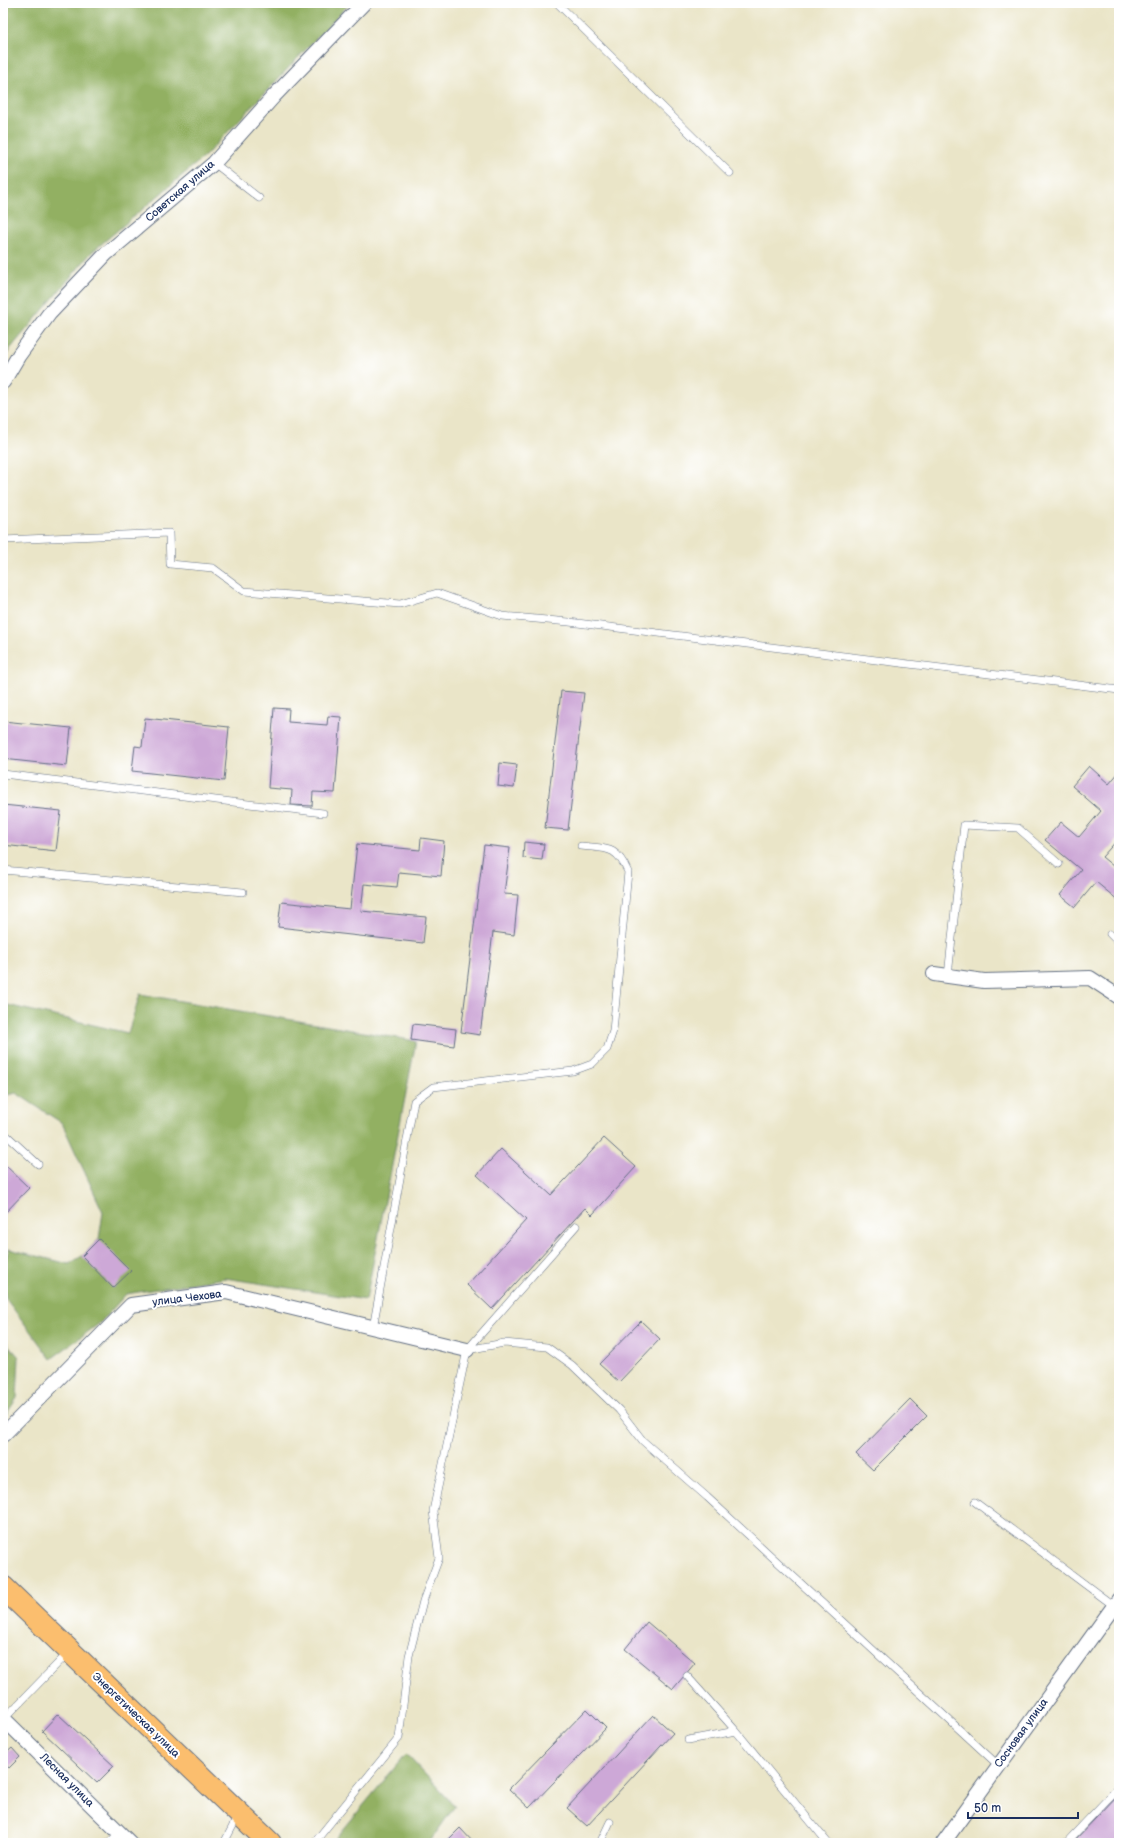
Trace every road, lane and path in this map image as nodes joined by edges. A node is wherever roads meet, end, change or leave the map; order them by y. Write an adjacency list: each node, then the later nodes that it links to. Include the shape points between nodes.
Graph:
1 (364, 3): 3 (street, Советская улица, via 274,96)
2 (557, 3): 4 (lane)
3 (214, 163): 5 (lane); 6 (street, Советская улица, via 106,254 49,314)
4 (730, 173)
5 (260, 198)
6 (3, 382)
7 (3, 540): 8 (lane, via 169,533 170,564 213,568 244,591 400,604 437,593 502,616 569,622)
8 (1119, 690)
9 (3, 774): 10 (lane)
10 (323, 813)
11 (581, 846): 22 (lane, via 611,849 622,857 628,872 613,1031 608,1049 592,1064 573,1071 433,1086 414,1101)
12 (1059, 864): 17 (lane, via 1018,828 964,825)
13 (3, 870): 14 (lane)
14 (244, 892)
15 (1110, 934): 16 (lane)
16 (1119, 943)
17 (941, 975): 18 (street, via 984,981 1090,978)
18 (1119, 997)
19 (3, 1132): 20 (lane)
20 (38, 1164)
21 (576, 1226): 23 (lane)
22 (373, 1329): 23 (street, улица Чехова); 24 (street, улица Чехова, via 226,1292 131,1305)
23 (467, 1350): 33 (lane, via 504,1344 547,1347 572,1365 620,1410 643,1441); 42 (lane, via 433,1511 439,1558 423,1601 409,1656 399,1738)
24 (3, 1435)
25 (975, 1502): 27 (lane)
26 (3, 1587): 28 (main road, Энергетическая улица)
27 (1117, 1605): 33 (street, Сосновая улица)
28 (70, 1652): 30 (lane); 35 (main road, Энергетическая улица)
29 (687, 1676): 31 (lane)
30 (3, 1718): 37 (street, Лесная улица)
31 (736, 1730): 32 (lane); 44 (lane)
32 (688, 1740)
33 (998, 1765): 45 (street, Сосновая улица)
34 (1119, 1787): 46 (lane)
35 (239, 1814): 40 (lane); 41 (main road, Энергетическая улица)
36 (610, 1822): 43 (lane)
37 (120, 1832): 38 (lane); 39 (street, Лесная улица)
38 (109, 1843)
39 (130, 1843)
40 (224, 1843)
41 (270, 1843)
42 (314, 1843)
43 (600, 1843)
44 (828, 1843)
45 (943, 1843)
46 (1066, 1843)

